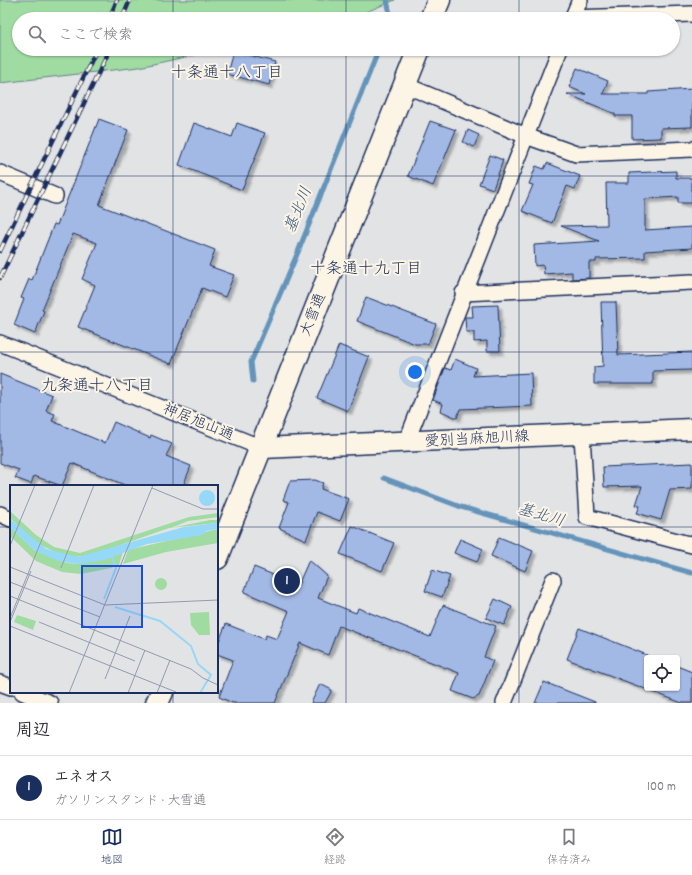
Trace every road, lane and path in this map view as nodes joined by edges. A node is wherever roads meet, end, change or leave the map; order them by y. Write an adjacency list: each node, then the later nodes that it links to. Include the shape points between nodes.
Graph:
1 (438, 0): 3 (highway)
2 (580, 0): 4 (street)
3 (434, 12)
4 (575, 12)
5 (680, 14): 6 (street)
6 (692, 14)
7 (416, 56): 9 (highway, 大雪通)
8 (557, 56): 10 (street)
9 (405, 85): 10 (street); 20 (highway, 大雪通)
10 (526, 136): 11 (street, via 576,154); 15 (street)
11 (692, 149)
12 (0, 173): 13 (street)
13 (55, 196)
14 (692, 282): 15 (street)
15 (463, 293): 19 (street)
16 (0, 343): 20 (street, 神居旭山通)
17 (692, 429): 18 (main road, 愛別当麻旭川線)
18 (582, 435): 19 (main road, 愛別当麻旭川線); 23 (street, via 587,516)
19 (406, 443): 20 (main road, 愛別当麻旭川線)
20 (262, 448): 24 (highway, 大雪通)
21 (0, 514): 22 (street)
22 (10, 519)
23 (692, 545)
24 (218, 556)
25 (554, 580): 32 (street)
26 (0, 683): 27 (street)
27 (10, 688)
28 (25, 693): 30 (street)
29 (162, 693): 31 (highway)
30 (50, 703)
31 (157, 703)
32 (504, 703)

